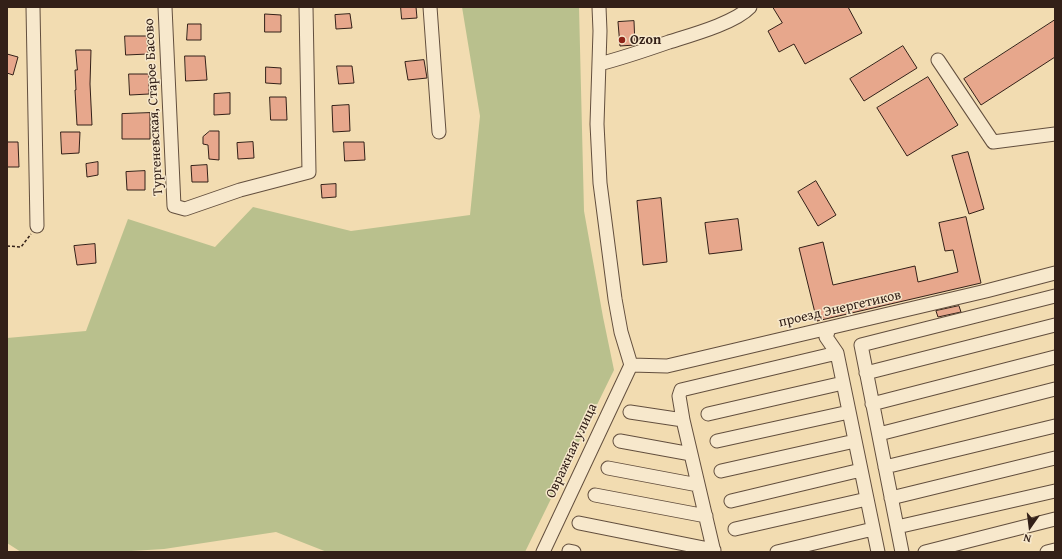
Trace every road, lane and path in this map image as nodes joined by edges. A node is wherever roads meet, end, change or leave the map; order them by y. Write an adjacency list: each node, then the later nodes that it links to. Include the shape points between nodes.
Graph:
1 (33, 7): 11 (street)
2 (165, 7): 3 (street, Тургеневская, Старое Басово, via 174,206 185,209 240,190 309,172)
3 (306, 7)
4 (430, 7): 9 (street)
5 (599, 7): 8 (street)
6 (750, 7): 8 (street, via 745,13 706,30)
7 (938, 60): 10 (street, via 993,142)
8 (599, 64): 19 (street, via 597,124 600,183 615,299)
9 (439, 132)
10 (1055, 134)
11 (37, 226): 12 (path, via 21,247)
12 (7, 246)
13 (1055, 273): 16 (street, проезд Энергетиков)
14 (1055, 296): 20 (street, via 861,345)
15 (1055, 325): 20 (street)
16 (829, 328): 17 (street, via 826,337); 19 (street, проезд Энергетиков, via 668,366)
17 (837, 353): 21 (street); 27 (street, via 681,390 679,396)
18 (1055, 357): 23 (street)
19 (631, 365): 53 (street, Овражная улица)
20 (866, 373): 23 (street)
21 (843, 383): 25 (street); 26 (street)
22 (1055, 389): 29 (street)
23 (872, 404): 29 (street)
24 (630, 412): 27 (street)
25 (849, 412): 31 (street); 32 (street)
26 (708, 414)
27 (683, 420): 33 (street)
28 (1055, 426): 35 (street)
29 (878, 434): 35 (street)
30 (620, 441): 33 (street)
31 (717, 441)
32 (855, 441): 37 (street); 38 (street)
33 (691, 454): 39 (street)
34 (1055, 458): 42 (street)
35 (885, 467): 42 (street)
36 (608, 468): 39 (street)
37 (861, 470): 43 (street); 44 (street)
38 (720, 471)
39 (698, 485): 45 (street)
40 (1055, 491): 48 (street)
41 (595, 495): 45 (street)
42 (891, 498): 48 (street)
43 (867, 499): 49 (street); 50 (street)
44 (731, 500)
45 (706, 516): 52 (street)
46 (1055, 520): 57 (street)
47 (579, 523): 52 (street)
48 (897, 527): 56 (street)
49 (736, 529)
50 (873, 529): 54 (street); 55 (street)
51 (1055, 550): 58 (street)
52 (714, 551)
53 (543, 552)
54 (777, 552)
55 (878, 552)
56 (902, 552)
57 (924, 552)
58 (1047, 552)

